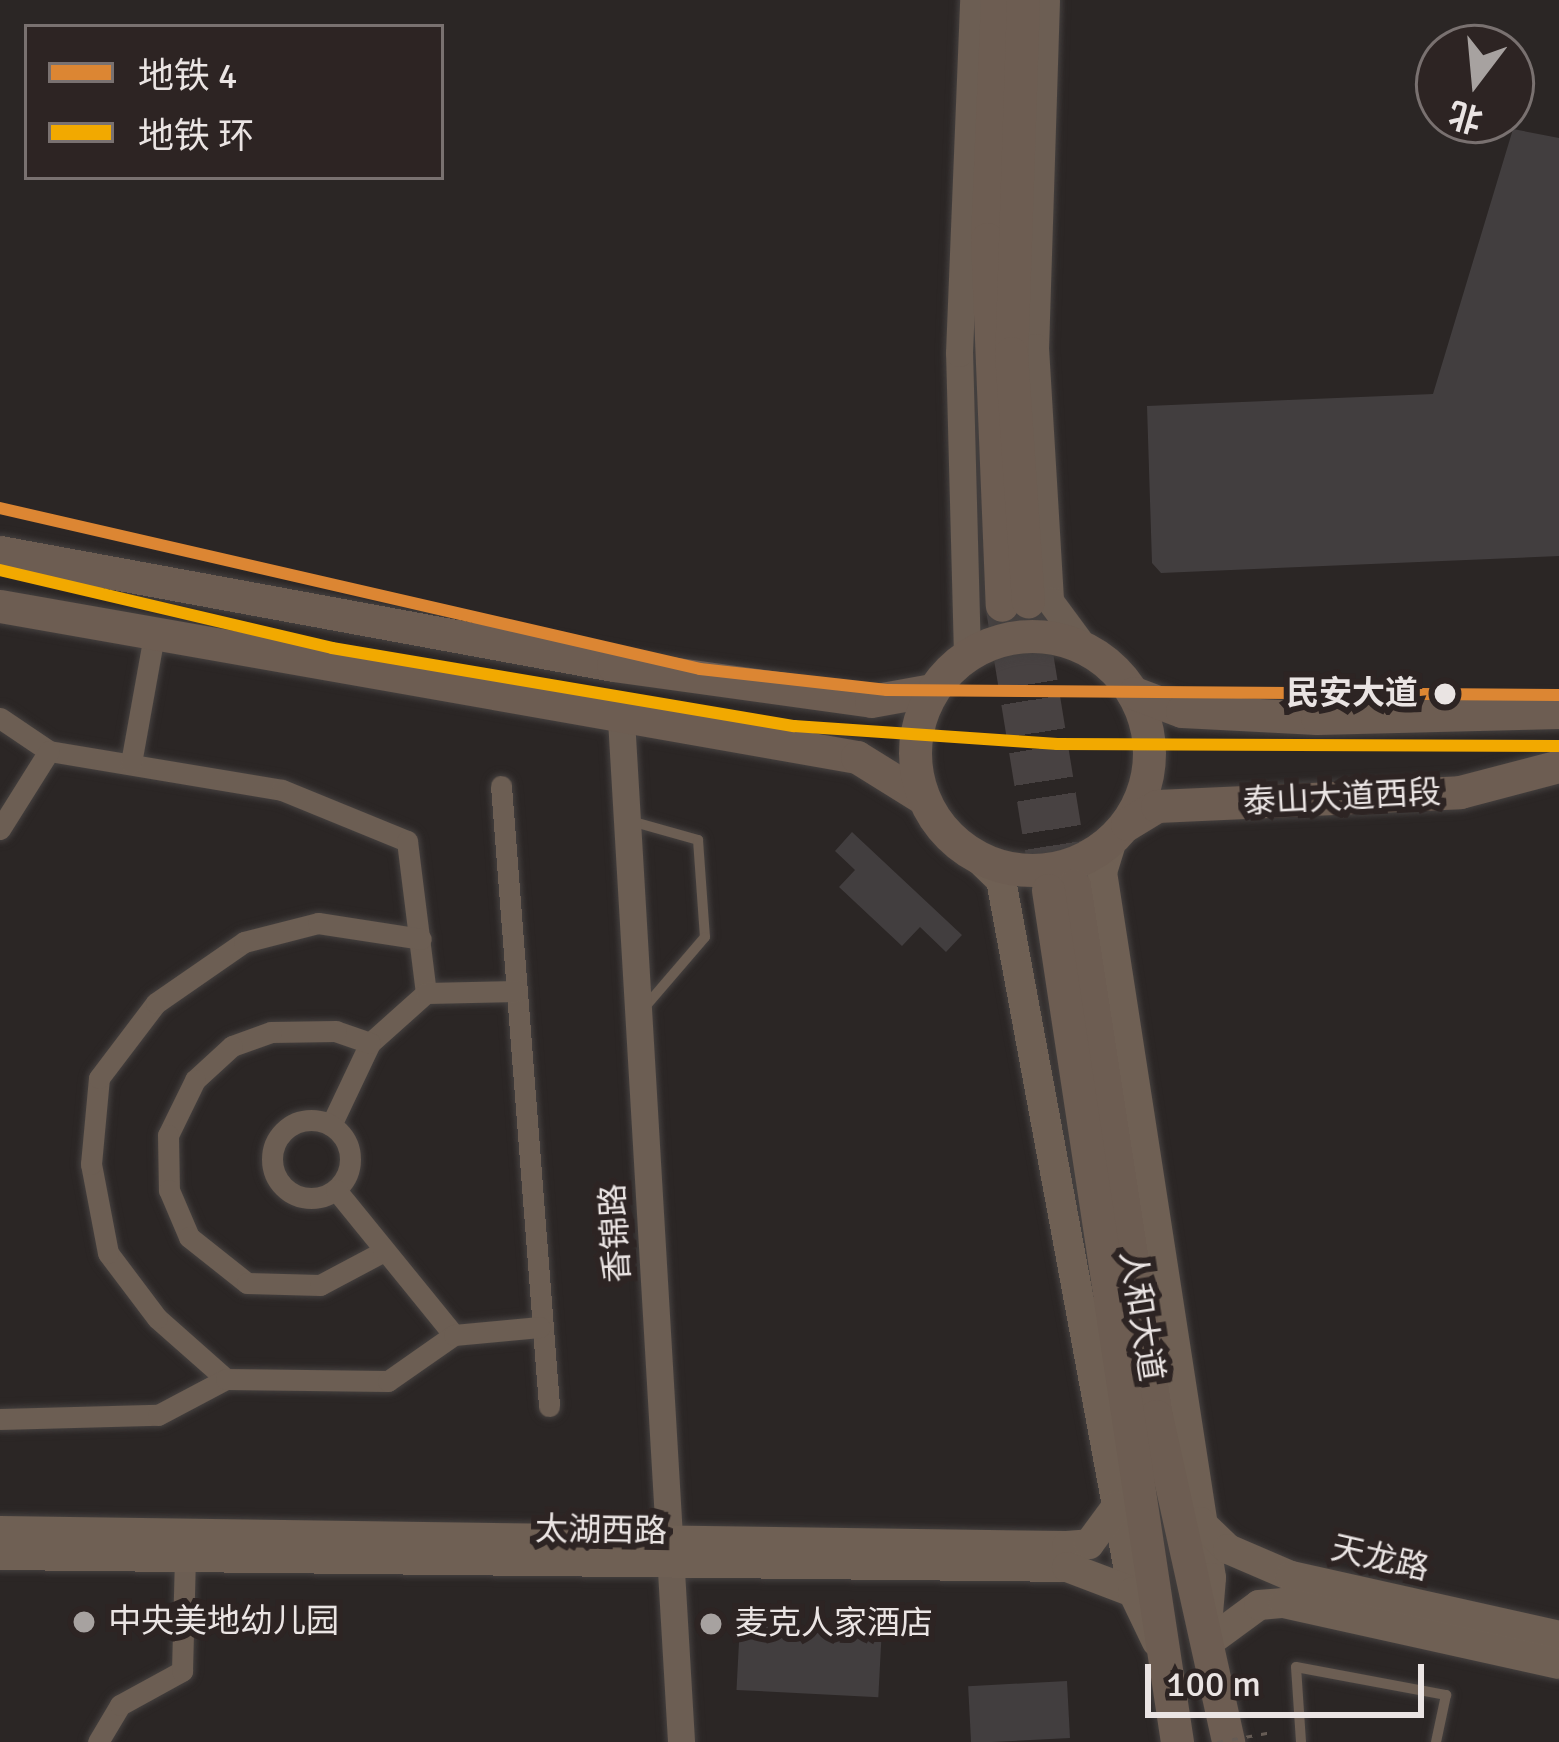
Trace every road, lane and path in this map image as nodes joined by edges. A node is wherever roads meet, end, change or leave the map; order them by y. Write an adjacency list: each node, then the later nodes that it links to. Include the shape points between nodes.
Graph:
1 (973, 0): 9 (street, via 959,353)
2 (997, 0): 3 (main road, via 987,239 1015,603 1011,352)
3 (1023, 0)
4 (1046, 0): 8 (street, via 1036,370 1050,601)
5 (0, 552): 10 (main road, via 613,665 872,701)
6 (0, 606): 7 (main road)
7 (154, 634): 14 (main road); 16 (street)
8 (1084, 647): 9 (main road, via 1036,635); 11 (main road)
9 (967, 655): 10 (main road)
10 (932, 690): 19 (main road, via 915,735)
11 (1134, 693): 12 (main road, via 1182,711 1317,718); 22 (main road, via 1150,765)
12 (1559, 712)
13 (0, 718): 15 (street)
14 (621, 719): 19 (main road, via 857,757); 20 (street, 香锦路)
15 (50, 751): 16 (street); 21 (street)
16 (131, 763): 24 (street, via 282,790 407,841)
17 (1559, 766): 22 (main road, 泰山大道西段, via 1460,792 1157,806)
18 (501, 786): 25 (street)
19 (923, 798): 23 (main road)
20 (627, 820): 27 (street, 香锦路); 27 (lane, via 698,840 705,938)
21 (0, 829)
22 (1119, 834): 23 (main road, via 1039,870); 38 (main road, via 1102,872)
23 (976, 856): 37 (main road, via 1000,880)
24 (421, 939): 26 (street); 34 (street, via 318,923 244,942 156,1003 99,1078 91,1164 108,1253 157,1318)
25 (518, 991): 26 (street); 32 (street)
26 (426, 993): 28 (street)
27 (639, 1014): 41 (street, 香锦路)
28 (370, 1043): 29 (street); 31 (street, via 314,1031 232,1046 195,1080 168,1135 169,1190 189,1237 248,1283 320,1285)
29 (331, 1126): 30 (street, via 350,1157); 30 (street, via 295,1123 276,1139 271,1163 280,1185 301,1198)
30 (336, 1190): 31 (street)
31 (384, 1251): 33 (street)
32 (540, 1328): 33 (street); 35 (street)
33 (454, 1335): 34 (street, via 388,1381)
34 (226, 1379): 36 (street, via 158,1415)
35 (549, 1406)
36 (0, 1419)
37 (1117, 1506): 41 (main road, 太湖西路, via 1089,1544); 43 (main road)
38 (1200, 1522): 44 (main road, 天龙路, via 1228,1549 1291,1576); 45 (main road, via 1211,1578)
39 (0, 1531): 41 (main road, 太湖西路)
40 (0, 1556): 42 (main road, 太湖西路)
41 (672, 1558): 42 (main road, 太湖西路); 43 (main road, 太湖西路, via 1067,1567); 50 (street, 香锦路)
42 (185, 1559): 49 (street, via 182,1671 120,1705)
43 (1133, 1592): 46 (main road)
44 (1559, 1636)
45 (1206, 1644): 46 (main road, 人和大道, via 1156,1416 1061,888); 47 (main road, 天龙路, via 1259,1606 1284,1603); 53 (main road, 人和大道)
46 (1160, 1648): 51 (main road, 人和大道)
47 (1559, 1664)
48 (1272, 1732): 52 (path, bridge)
49 (98, 1742)
50 (681, 1742)
51 (1177, 1742)
52 (1216, 1742)
53 (1228, 1742)
54 (1301, 1742): 55 (lane, via 1296,1667 1446,1695)
55 (1436, 1742)

